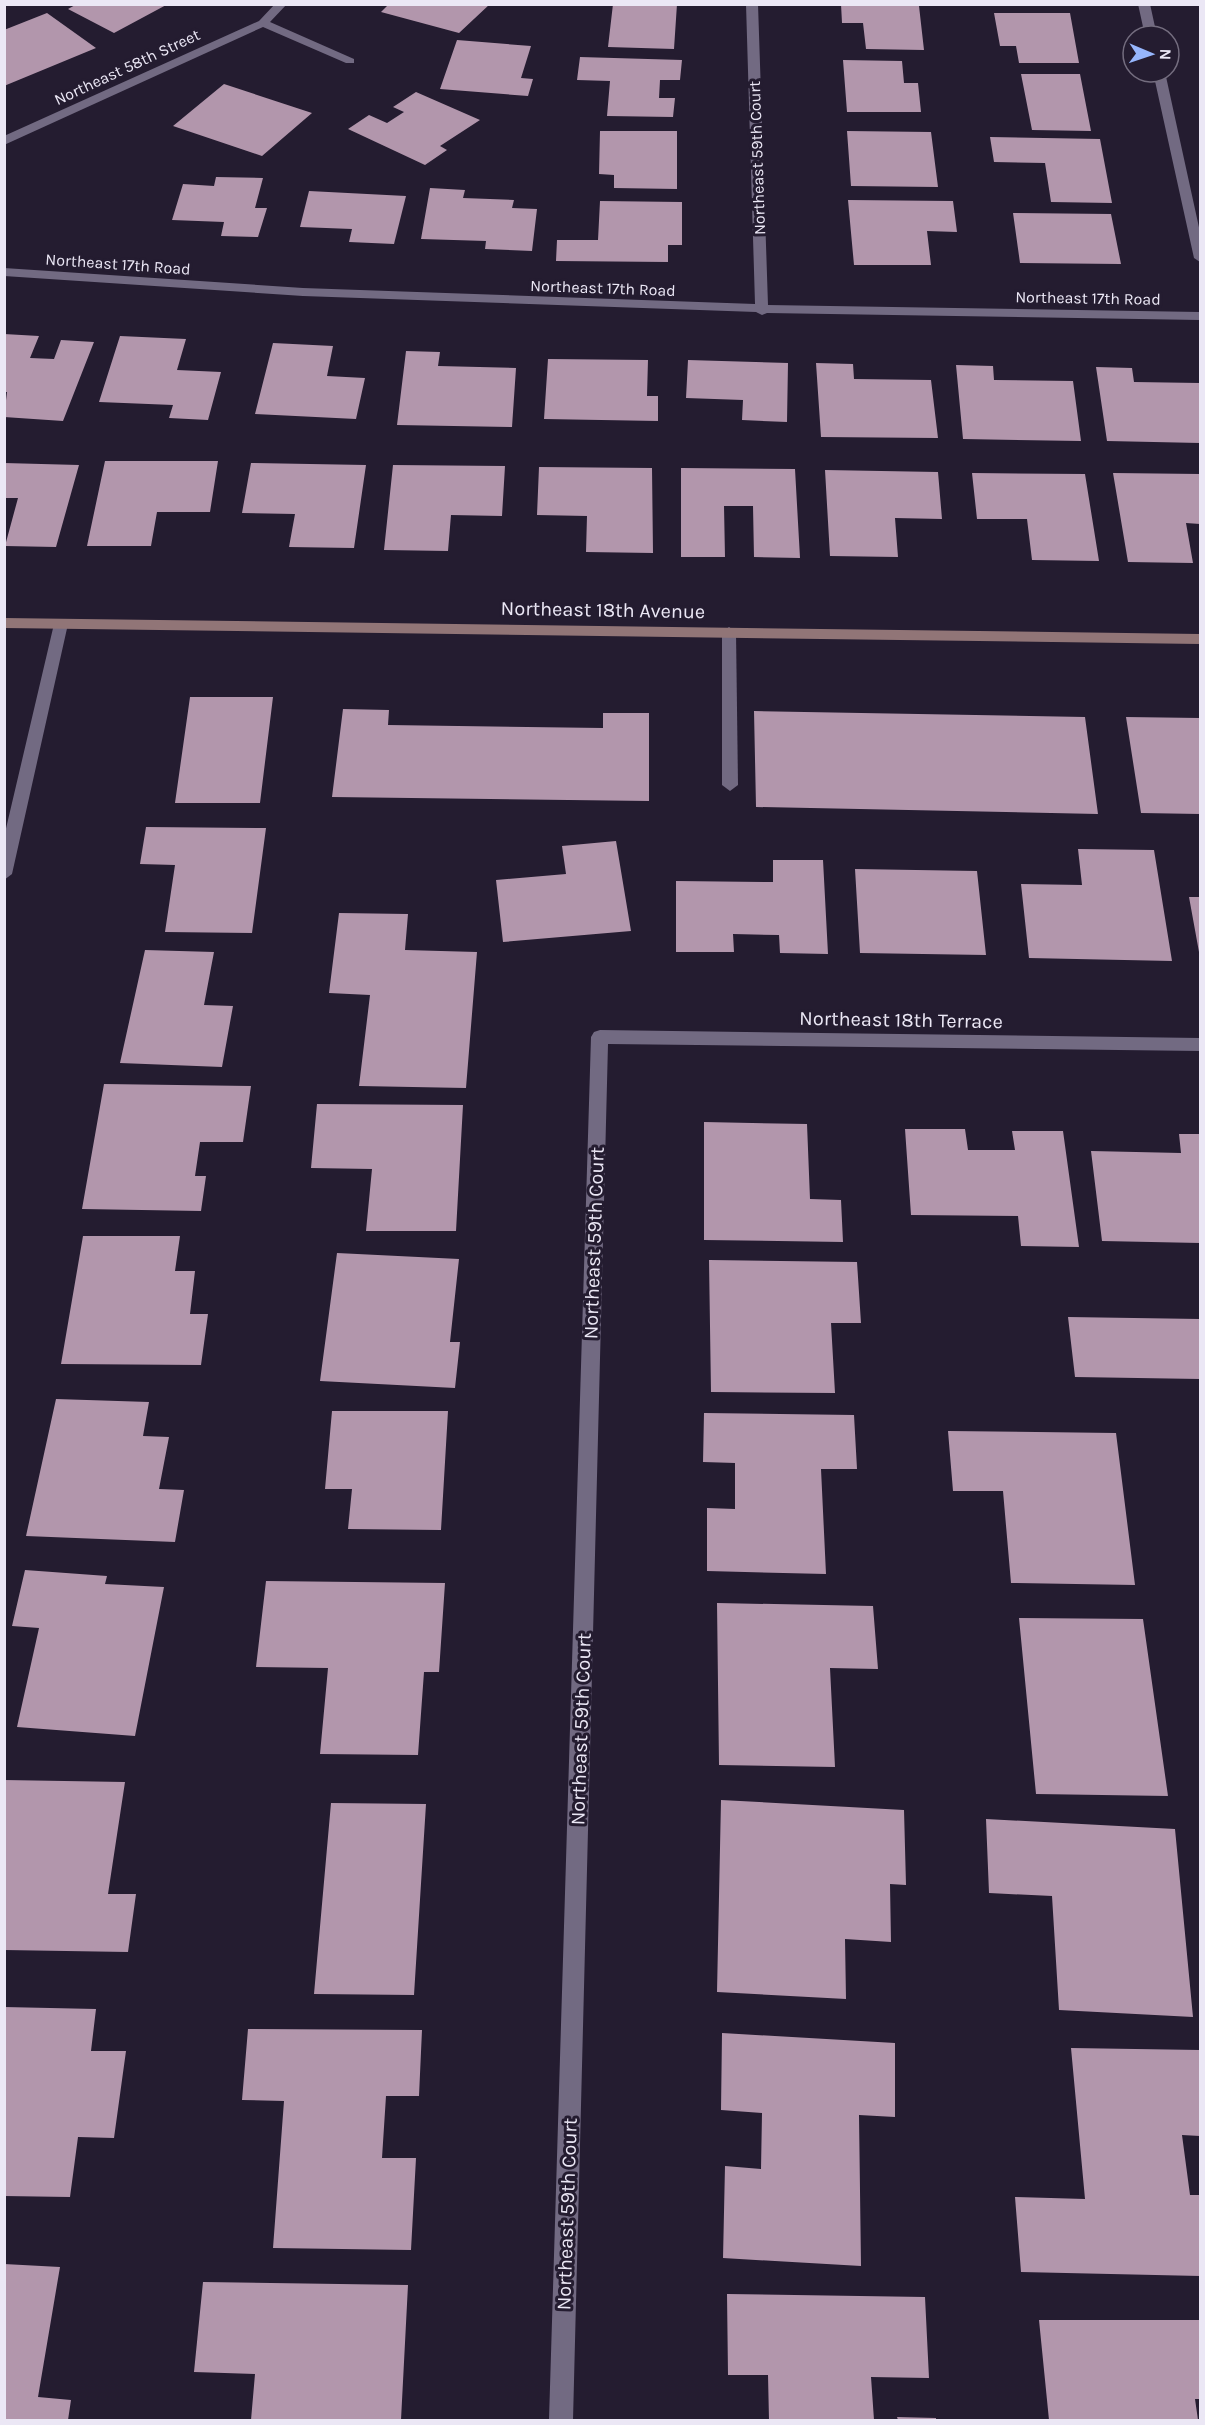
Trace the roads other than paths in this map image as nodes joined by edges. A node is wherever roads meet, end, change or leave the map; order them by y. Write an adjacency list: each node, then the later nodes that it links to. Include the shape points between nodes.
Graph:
1 (282, 4): 4 (street, Northeast 58th Street)
2 (752, 4): 11 (street, Northeast 59th Court)
3 (1144, 4): 5 (street)
4 (263, 23): 6 (street); 8 (street, Northeast 58th Street)
5 (1148, 24)
6 (350, 61)
7 (1162, 84): 9 (street)
8 (4, 141)
9 (1200, 258)
10 (4, 272): 11 (street, Northeast 17th Road, via 171,285)
11 (762, 311): 12 (street, Northeast 17th Road)
12 (1200, 316)
13 (4, 623): 14 (street, Northeast 18th Avenue)
14 (61, 624): 15 (street, Northeast 18th Avenue); 18 (street)
15 (729, 632): 16 (street, Northeast 18th Avenue); 17 (street)
16 (1200, 639)
17 (730, 785)
18 (4, 874)
19 (600, 1037): 20 (street, Northeast 18th Terrace); 21 (street, Northeast 59th Court)
20 (1200, 1045)
21 (561, 2421)

